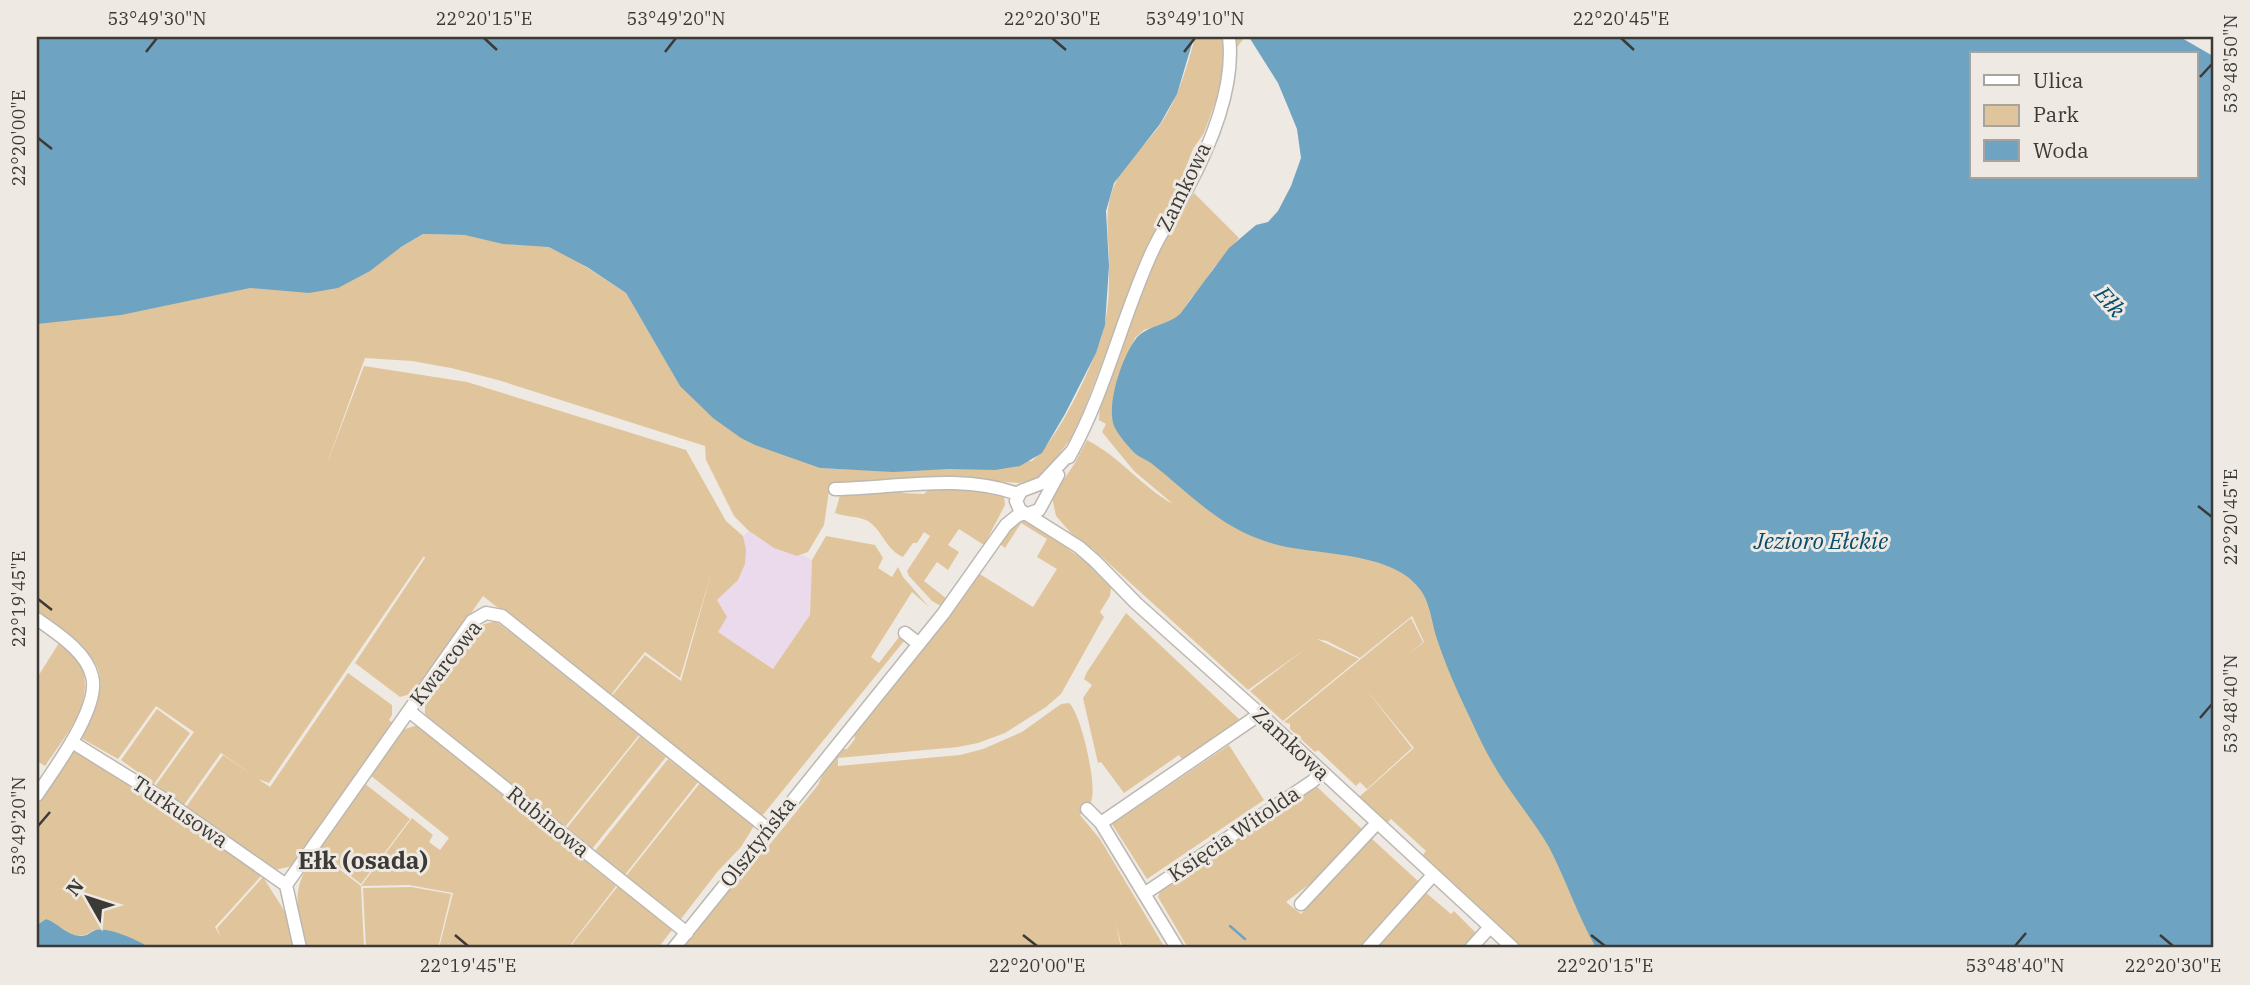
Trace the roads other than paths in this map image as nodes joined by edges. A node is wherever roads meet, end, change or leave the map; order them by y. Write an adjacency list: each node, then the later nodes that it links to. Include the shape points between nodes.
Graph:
1 (1229, 37): 2 (street, Zamkowa, via 1230,72 1220,110 1188,188 1151,253)
2 (1073, 450): 3 (street, Zamkowa); 6 (street, Zamkowa)
3 (1033, 488): 5 (street, via 1023,489); 6 (street, via 1039,491)
4 (835, 489): 5 (street, via 967,483 1002,488)
5 (1017, 497): 7 (street); 9 (street)
6 (1042, 504): 7 (street, via 1036,513); 8 (street, Zamkowa, via 1049,521)
7 (1026, 514): 8 (street, Zamkowa); 9 (street, via 1006,525)
8 (1068, 541): 14 (street, Zamkowa)
9 (985, 555): 12 (street)
10 (37, 619): 15 (street, via 82,657 93,676 92,695)
11 (905, 633): 12 (street)
12 (919, 644): 21 (street, Olsztyńska, via 848,740)
13 (409, 711): 21 (street, Kwarcowa, via 472,621 486,613 502,616); 23 (street, Kwarcowa); 27 (street, Rubinowa)
14 (1260, 714): 16 (street, Zamkowa); 19 (street)
15 (72, 742): 17 (street); 23 (street, Turkusowa)
16 (1322, 771): 20 (street, Zamkowa); 24 (street, Księcia Witolda)
17 (37, 795)
18 (1087, 809): 19 (street)
19 (1101, 823): 24 (street)
20 (1377, 823): 22 (street, Zamkowa); 25 (street)
21 (768, 829): 27 (street, Olsztyńska)
22 (1433, 875): 26 (street, Zamkowa); 31 (street)
23 (286, 885): 28 (street)
24 (1144, 894): 30 (street)
25 (1301, 904)
26 (1490, 926): 32 (street); 33 (street, Zamkowa)
27 (687, 933): 29 (street, Olsztyńska)
28 (300, 948)
29 (674, 948)
30 (1177, 948)
31 (1367, 948)
32 (1471, 948)
33 (1513, 948)

